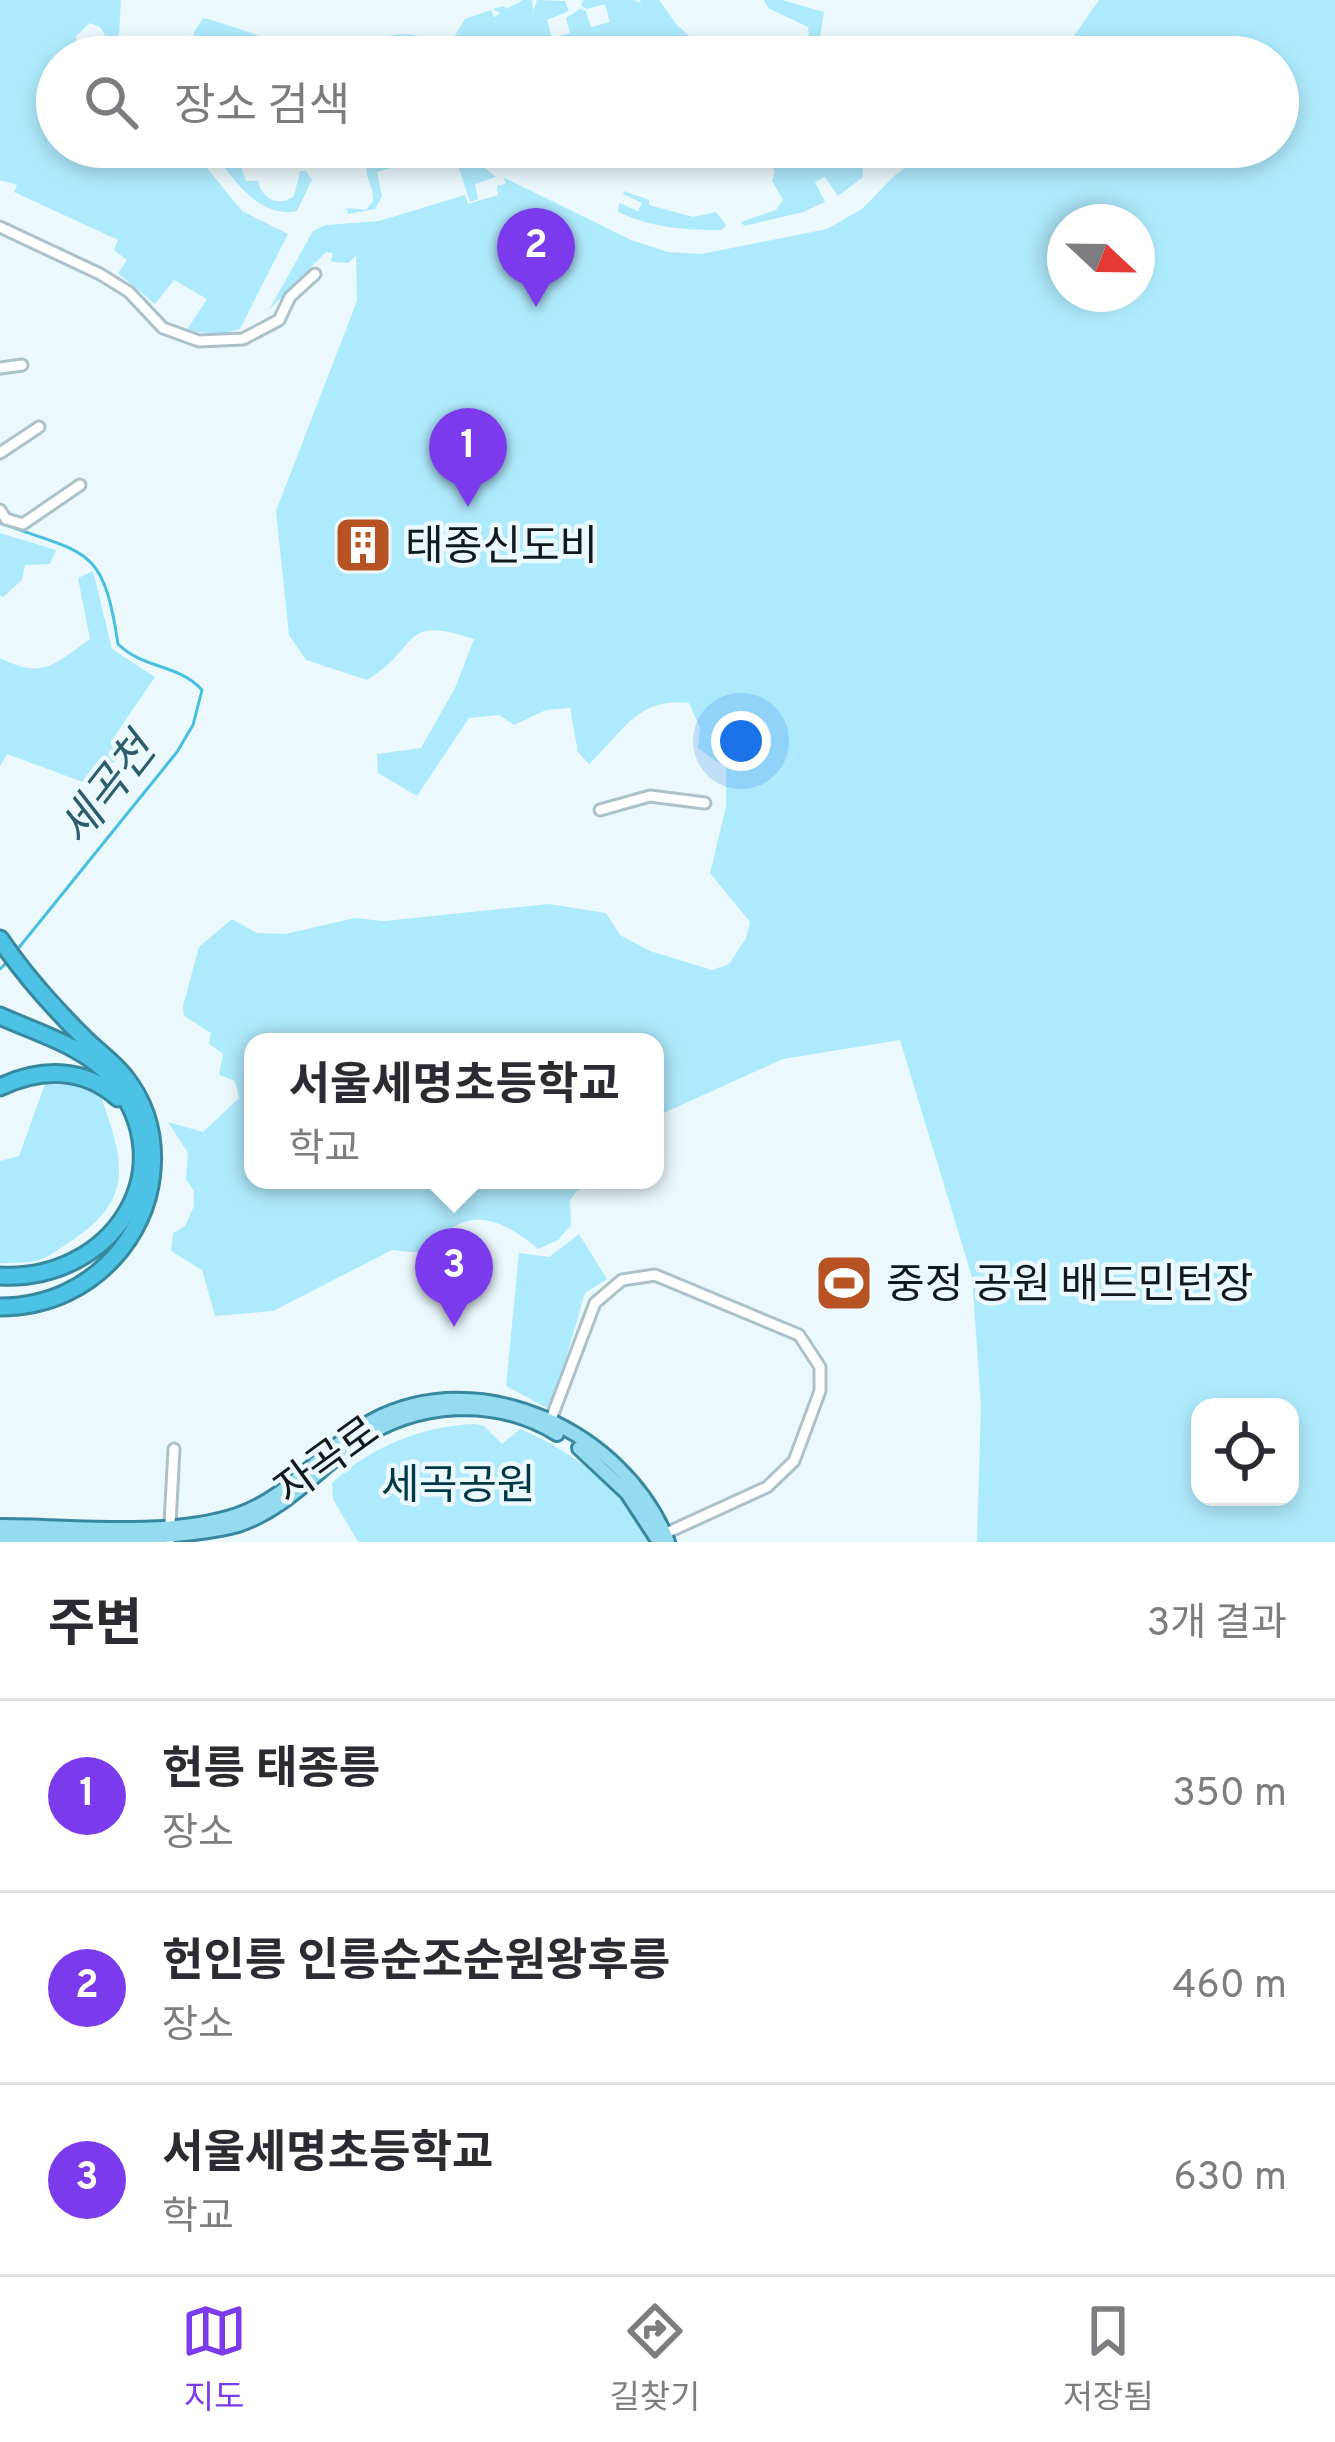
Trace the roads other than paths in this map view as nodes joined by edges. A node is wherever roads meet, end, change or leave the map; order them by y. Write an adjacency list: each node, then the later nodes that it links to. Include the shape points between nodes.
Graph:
1 (0, 227): 2 (street, via 100,274 163,328 199,341 243,339 279,320)
2 (315, 274)
3 (22, 365): 4 (street)
4 (0, 368)
5 (39, 427): 6 (street)
6 (0, 453)
7 (80, 485): 8 (street, via 22,524)
8 (0, 510)
9 (705, 803): 10 (street, via 650,796)
10 (600, 810)
11 (0, 939): 14 (highway, via 124,1076)
12 (0, 1014): 14 (highway, via 91,1054 122,1080)
13 (0, 1088): 14 (highway, via 45,1074 75,1075)
14 (139, 1113): 15 (highway, via 138,1186 113,1232 64,1268); 16 (highway, via 152,1135 153,1171 127,1241 67,1293)
15 (0, 1276)
16 (0, 1307)
17 (549, 1425): 20 (main road, 자곡로, via 479,1409 419,1412 357,1442 262,1515); 22 (main road, 자곡로, via 613,1478); 22 (street, via 595,1303 622,1280 656,1275 799,1335 820,1367 820,1391 794,1461 767,1487)
18 (174, 1449): 20 (street)
19 (0, 1526): 20 (main road, 자곡로)
20 (169, 1535): 21 (main road, 자곡로)
21 (0, 1536)
22 (663, 1539)

